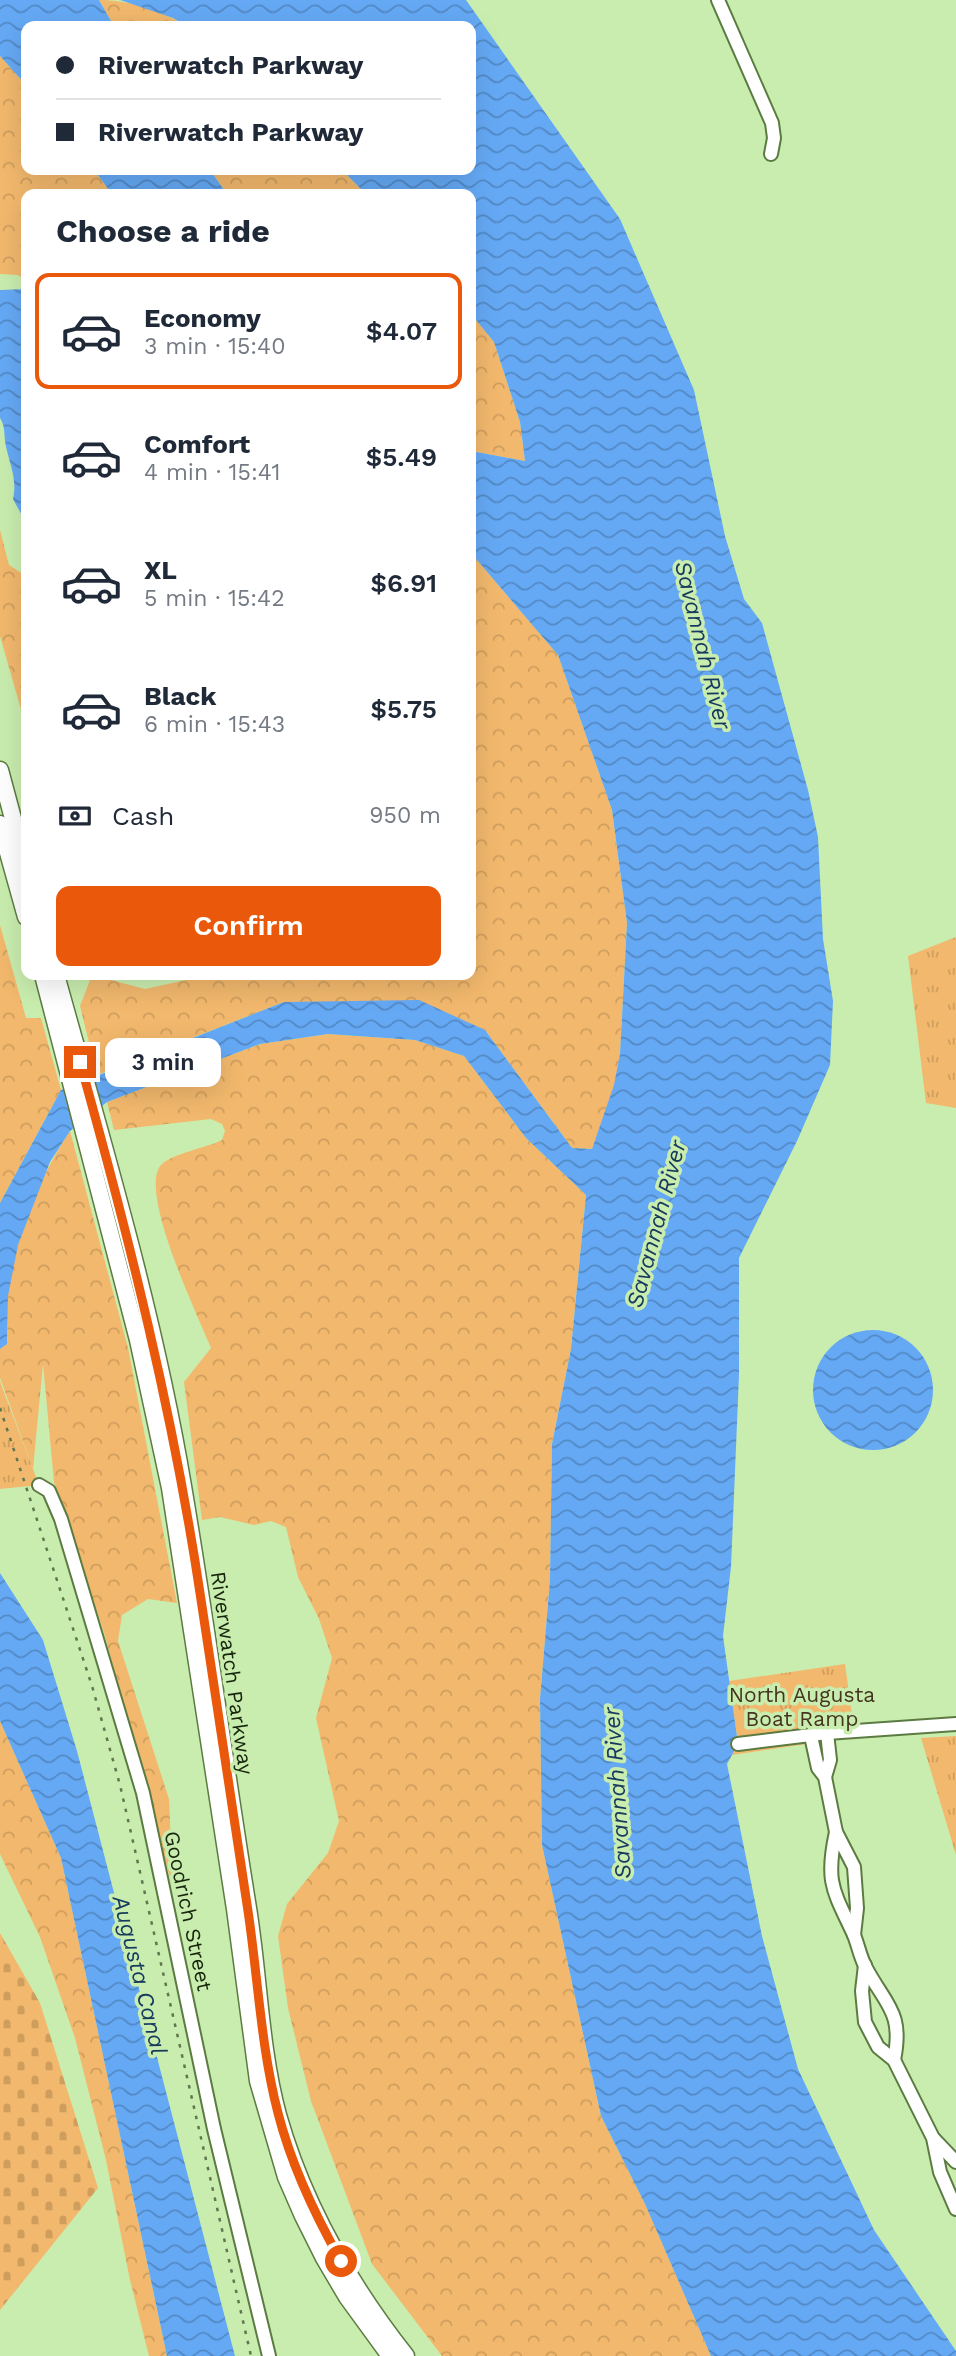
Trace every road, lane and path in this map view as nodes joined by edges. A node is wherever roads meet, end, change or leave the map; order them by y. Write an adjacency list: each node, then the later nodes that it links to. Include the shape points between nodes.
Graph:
1 (718, 0): 2 (street, via 772,123)
2 (771, 154)
3 (0, 770): 5 (main road)
4 (0, 824): 6 (main road)
5 (21, 848)
6 (21, 899)
7 (44, 980): 23 (main road, Riverwatch Parkway, via 138,1340 170,1488 258,2081 286,2177 303,2216 347,2297)
8 (57, 980): 24 (main road, Riverwatch Parkway, via 116,1191 183,1484 278,2115 330,2242 375,2318)
9 (39, 1485): 22 (street, Goodrich Street, via 49,1491 61,1519 143,1793 214,2129)
10 (956, 1724): 11 (street)
11 (827, 1734): 12 (street); 14 (street, via 830,1760)
12 (811, 1736): 13 (street); 14 (street, via 818,1768)
13 (738, 1744)
14 (825, 1777): 15 (street)
15 (836, 1832): 16 (street, via 854,1867); 16 (street, via 829,1871 841,1912)
16 (854, 1936): 17 (street)
17 (865, 1965): 18 (street, via 896,2019); 18 (street, via 865,2022 878,2047)
18 (894, 2060): 19 (street)
19 (933, 2138): 20 (street); 21 (street, via 940,2172)
20 (956, 2162)
21 (956, 2209)
22 (269, 2356)
23 (390, 2356)
24 (406, 2356)

